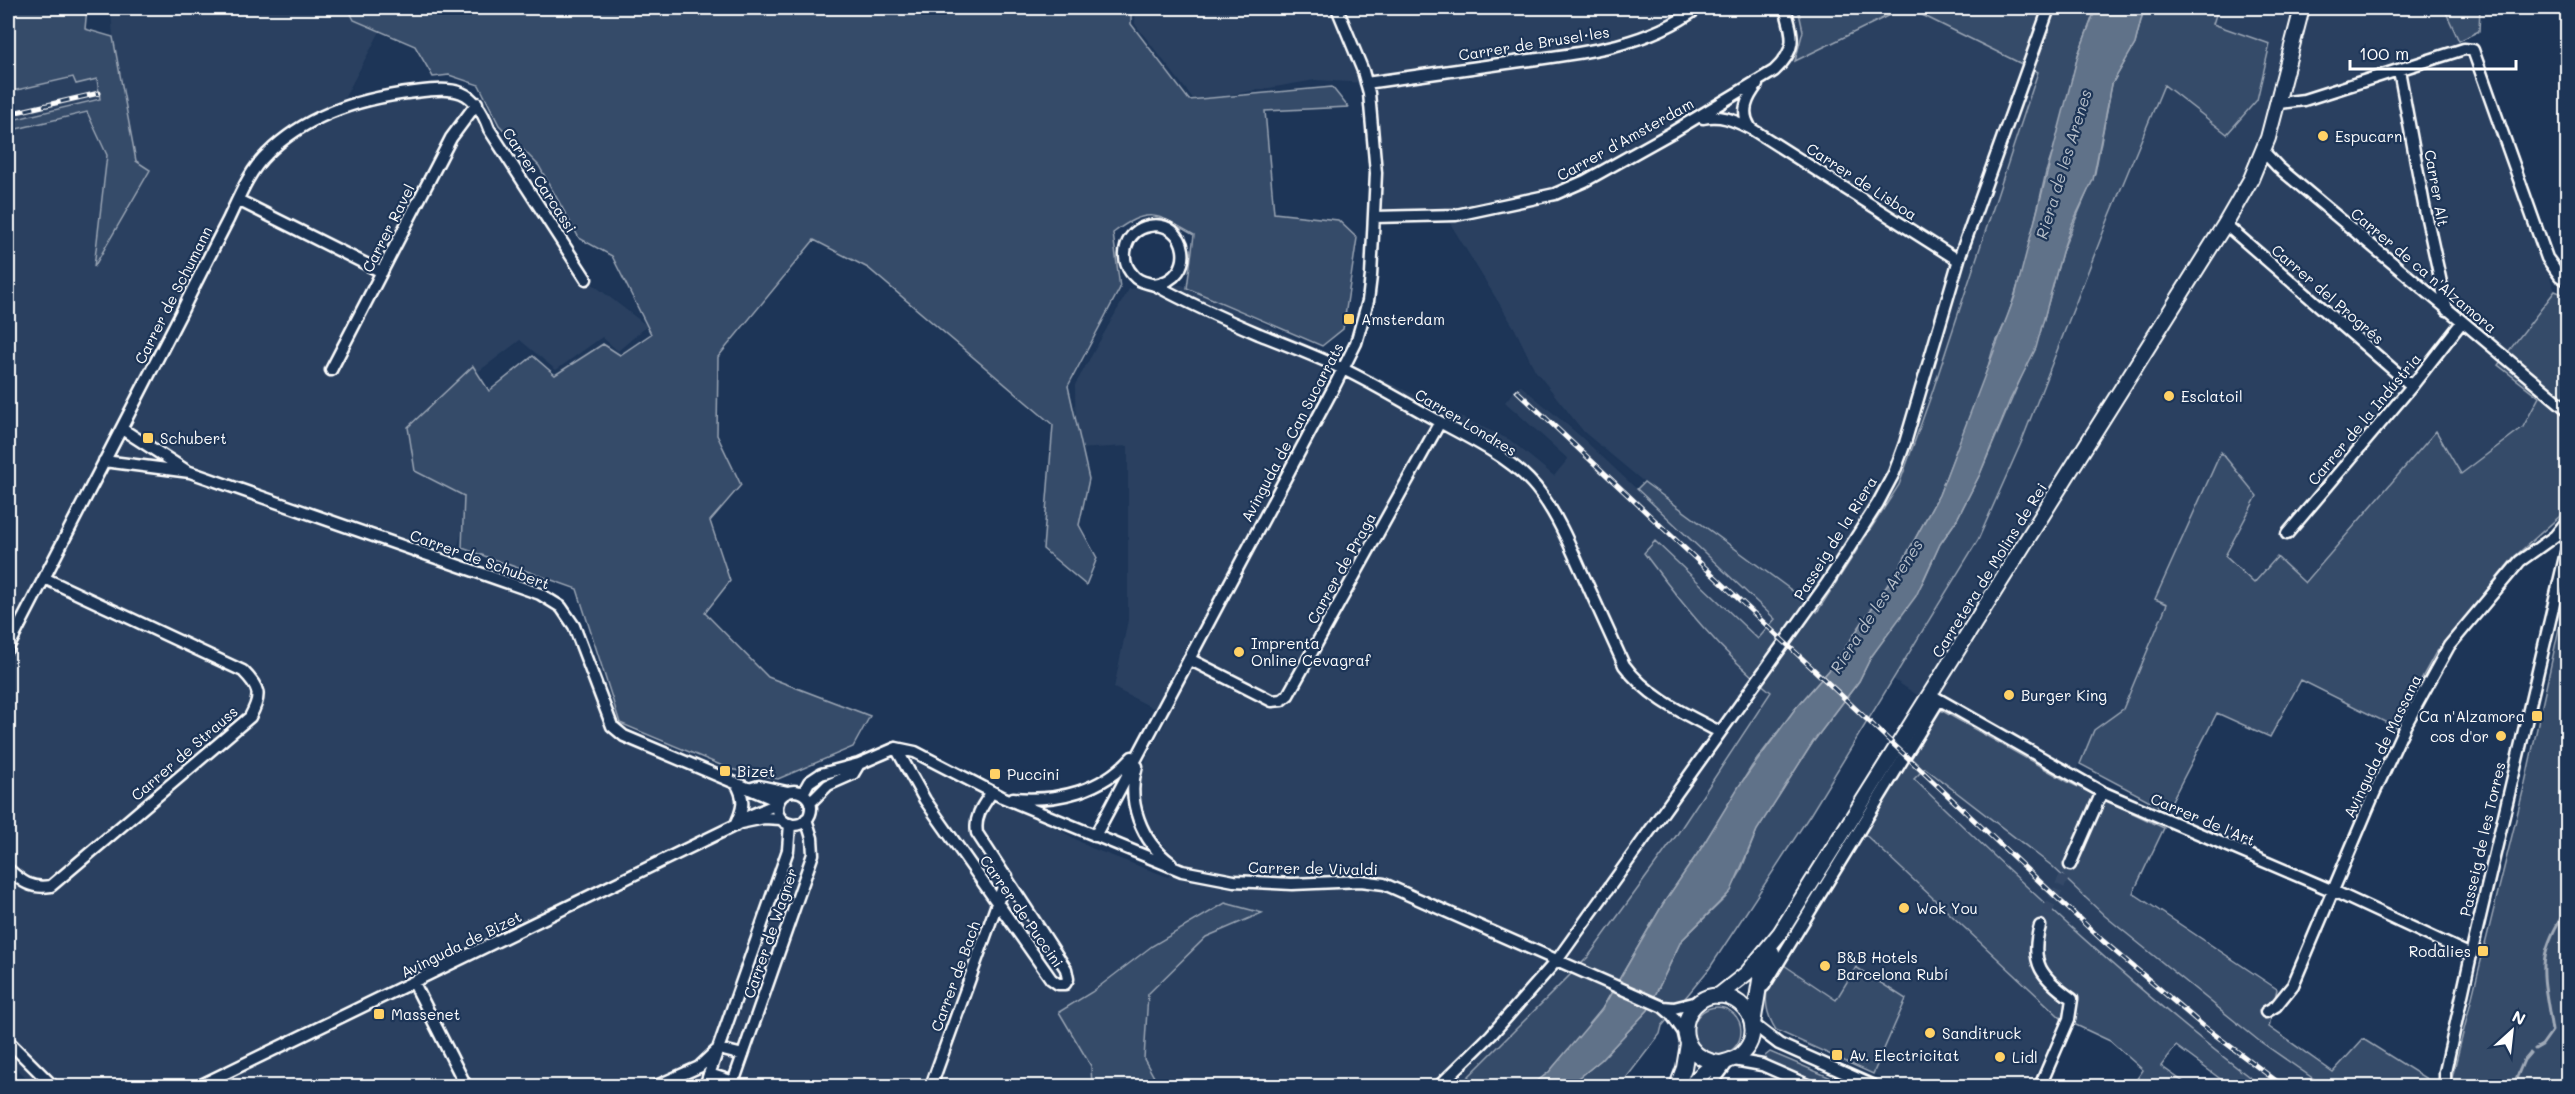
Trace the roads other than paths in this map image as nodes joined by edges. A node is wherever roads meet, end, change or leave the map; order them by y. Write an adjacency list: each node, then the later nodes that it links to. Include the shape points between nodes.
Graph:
1 (1337, 8): 8 (street, Avinguda de Can Sucarrats)
2 (1698, 8): 8 (street, Carrer de Brusel·les, via 1679,22 1631,42 1574,54)
3 (1785, 8): 7 (street, Carrer d'Amsterdam, via 1792,44 1785,61)
4 (2049, 8): 17 (street, Passeig de la Riera)
5 (2302, 8): 10 (main road, Carretera de Molins de Rei)
6 (2399, 70): 10 (street, via 2304,100); 20 (street, via 2464,49 2473,50 2547,258); 22 (street, Carrer Alt)
7 (1761, 79): 11 (street, Carrer d'Amsterdam); 12 (street, via 1745,108 1744,119)
8 (1366, 83): 15 (street, Avinguda de Can Sucarrats, via 1376,174)
9 (474, 100): 14 (street, Carrer de Schumann, via 455,90 442,89 390,94 368,98 320,117 267,154); 18 (street, Carrer Ravel); 19 (street, Carrer Carcassi)
10 (2279, 103): 13 (main road, Carretera de Molins de Rei)
11 (1692, 121): 12 (street, Carrer de Lisboa, via 1726,117); 15 (street, Carrer d'Amsterdam, via 1556,194 1456,215)
12 (1750, 128): 17 (street, Carrer de Lisboa)
13 (2263, 151): 16 (main road, Carretera de Molins de Rei); 22 (street, Carrer de ca n'Alzamora)
14 (238, 200): 18 (street); 29 (street, Carrer de Schumann)
15 (1374, 217): 24 (street, Avinguda de Can Sucarrats, via 1368,301)
16 (2225, 224): 26 (street, Carrer del Progrés); 38 (main road, Carretera de Molins de Rei)
17 (1958, 260): 39 (street, Passeig de la Riera, via 1894,473 1833,574)
18 (382, 272): 25 (street, Carrer Ravel)
19 (586, 279)
20 (2568, 281)
21 (1154, 285): 21 (street, via 1170,281 1178,274 1185,255 1176,234 1152,225 1136,231 1128,240 1124,255 1135,278); 24 (street, Carrer Londres, via 1181,301)
22 (2447, 310): 23 (street, Carrer de ca n'Alzamora)
23 (2462, 322): 26 (street, Carrer de la Indústria); 27 (street, Carrer de ca n'Alzamora)
24 (1343, 369): 28 (street, Carrer Londres); 37 (street, Avinguda de Can Sucarrats)
25 (331, 370)
26 (2412, 386): 33 (street, Carrer de la Indústria)
27 (2568, 410)
28 (1440, 422): 37 (street, Carrer de Praga, via 1288,695 1272,701); 39 (street, Carrer Londres, via 1490,449 1541,493 1559,522 1624,665 1637,683)
29 (122, 429): 30 (street, Carrer de Schumann); 31 (street, Carrer de Schubert)
30 (104, 461): 31 (street, Carrer de Schubert); 35 (street, Carrer de Schumann)
31 (190, 472): 42 (street, Carrer de Schubert, via 540,594 561,607 574,626 612,726 624,736)
32 (2568, 520): 57 (street, Avinguda de Massana, via 2556,536 2520,561 2449,646 2405,726)
33 (2287, 534)
34 (2568, 544): 61 (street, Passeig de les Torres)
35 (44, 578): 36 (street, Carrer de Schumann); 54 (street, Carrer de Strauss, via 243,671 259,693 250,717 51,886 28,886)
36 (8, 648)
37 (1189, 659): 40 (street, Avinguda de Can Sucarrats)
38 (1935, 697): 45 (street, Carrer de l'Art); 60 (main road, Carretera de Molins de Rei); 68 (street, Carretera de Molins de Rei, via 1765,982)
39 (1720, 732): 62 (street, Passeig de la Riera)
40 (1144, 742): 46 (street, Avinguda de Can Sucarrats, via 1126,763 1094,787 1074,794 1030,799); 52 (street, Avinguda de Can Sucarrats); 55 (street, Avinguda de Can Sucarrats, via 1132,782 1140,824 1153,848)
41 (896, 748): 46 (street, Carrer de Vivaldi, via 915,752); 47 (street, via 860,764 821,774 809,782); 58 (street, Carrer de Puccini, via 925,800)
42 (736, 783): 43 (street, Carrer de Schubert); 51 (street, via 744,802)
43 (749, 789): 44 (street, Carrer de Schubert, via 759,786); 48 (street, Carrer de Schubert)
44 (787, 792): 47 (street); 48 (street)
45 (2102, 792): 53 (street); 57 (street, Carrer de l'Art)
46 (997, 794): 52 (street, Carrer de Vivaldi); 56 (street, Carrer de Puccini, via 978,816 977,833)
47 (806, 798): 49 (street, via 811,808)
48 (778, 803): 50 (street, via 778,814); 51 (street, Avinguda de Bizet)
49 (806, 819): 50 (street, via 802,823); 72 (street, Carrer de Wagner, via 813,854)
50 (786, 822): 51 (street, Avinguda de Bizet, via 764,818); 71 (street, Carrer de Wagner, via 788,850)
51 (738, 825): 63 (street, Avinguda de Bizet)
52 (1095, 836): 55 (street, Carrer de Vivaldi)
53 (2070, 865)
54 (8, 869)
55 (1182, 871): 62 (street, Carrer de Vivaldi, via 1234,881 1384,884)
56 (1007, 876): 58 (street, Carrer de Bach); 58 (street, Carrer de Puccini, via 1066,969 1065,984 1051,979)
57 (2331, 890): 61 (street, Carrer de l'Art); 67 (street, Avinguda de Massana, via 2293,985)
58 (998, 903): 83 (street, Carrer de Bach)
59 (2040, 926): 89 (street, via 2036,945 2038,965 2049,981 2072,999 2069,1020)
60 (1780, 933): 64 (main road, Carretera de Molins de Rei, via 1752,968); 68 (main road, Carretera de Molins de Rei, via 1760,980)
61 (2471, 955): 74 (street, Passeig de les Torres)
62 (1558, 959): 66 (street, Carrer de Vivaldi); 84 (street, Passeig de la Riera, via 1491,1035)
63 (414, 983): 79 (street, Avinguda de Bizet); 80 (street)
64 (1718, 996): 65 (main road, Carretera de Molins de Rei); 68 (main road, via 1731,998)
65 (1698, 1002): 66 (street, Carrer de Vivaldi); 69 (main road, via 1687,1017)
66 (1663, 1007): 69 (street, Carrer de Vivaldi)
67 (2266, 1012)
68 (1754, 1017): 73 (main road, Carretera de Molins de Rei, via 1750,1043 1740,1056); 88 (street, via 1779,1044)
69 (1686, 1039): 73 (main road, via 1700,1058); 85 (main road, via 1684,1068)
70 (8, 1041): 78 (street)
71 (718, 1049): 72 (street); 75 (street, Carrer de Wagner); 81 (street, via 699,1067)
72 (743, 1055): 77 (street, Carrer de Wagner)
73 (1727, 1062): 76 (main road); 86 (street); 87 (street, via 1762,1065)
74 (2445, 1072): 90 (street, Passeig de les Torres); 91 (street, Passeig de les Torres)
75 (709, 1074): 77 (street, Carrer de Wagner); 82 (street, Carrer de Wagner)
76 (1693, 1082)
77 (733, 1084)
78 (53, 1086)
79 (199, 1086)
80 (466, 1086)
81 (656, 1086)
82 (705, 1086)
83 (931, 1086)
84 (1439, 1086)
85 (1677, 1086)
86 (1710, 1086)
87 (1810, 1086)
88 (1874, 1086)
89 (2040, 1086)
90 (2439, 1086)
91 (2445, 1086)

